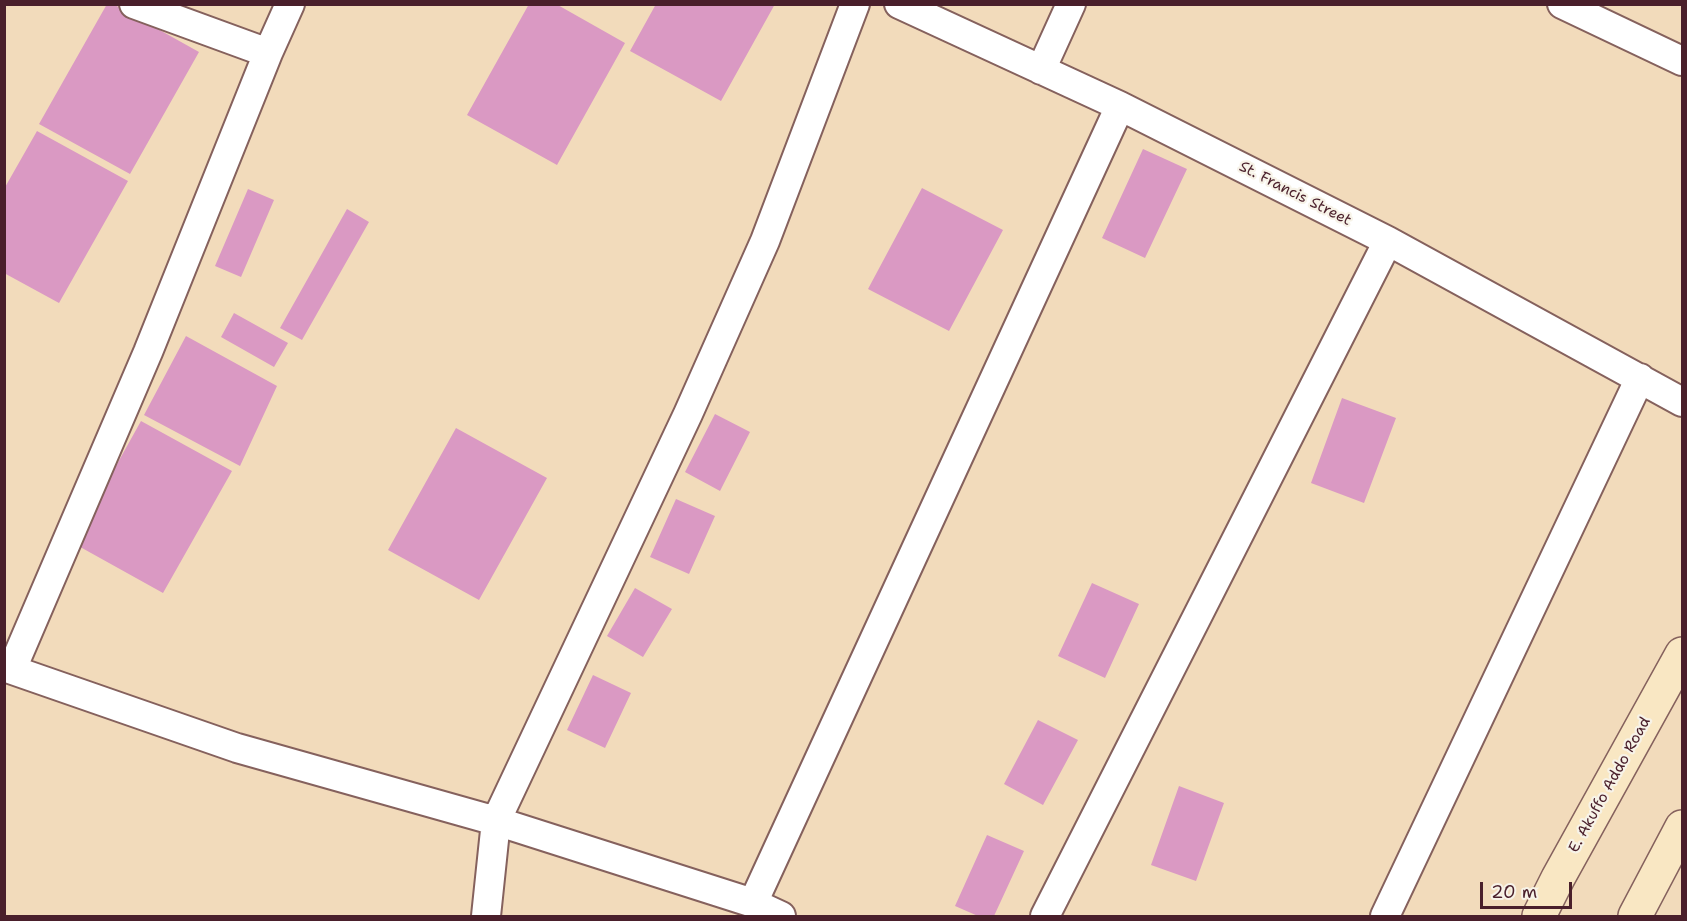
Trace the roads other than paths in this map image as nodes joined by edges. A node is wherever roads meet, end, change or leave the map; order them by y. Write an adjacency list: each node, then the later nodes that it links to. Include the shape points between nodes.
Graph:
1 (134, 4): 7 (street)
2 (290, 4): 7 (street)
3 (855, 4): 16 (street, via 765,241)
4 (899, 4): 9 (street, St. Francis Street)
5 (1071, 4): 9 (street)
6 (1562, 4): 8 (street)
7 (268, 53): 15 (street, via 148,352)
8 (1683, 62)
9 (1041, 70): 10 (street, St. Francis Street)
10 (1120, 106): 11 (street, St. Francis Street); 18 (street)
11 (1388, 241): 12 (street, St. Francis Street); 21 (street)
12 (1640, 378): 13 (street, St. Francis Street); 22 (street)
13 (1683, 402)
14 (1683, 654): 23 (main road, E. Akuffo Addo Road)
15 (8, 668): 16 (street, via 237,748)
16 (496, 821): 18 (street); 19 (street)
17 (1683, 827): 24 (main road)
18 (753, 903): 20 (street)
19 (486, 916)
20 (781, 916)
21 (1045, 916)
22 (1385, 916)
23 (1539, 916)
24 (1635, 916)

